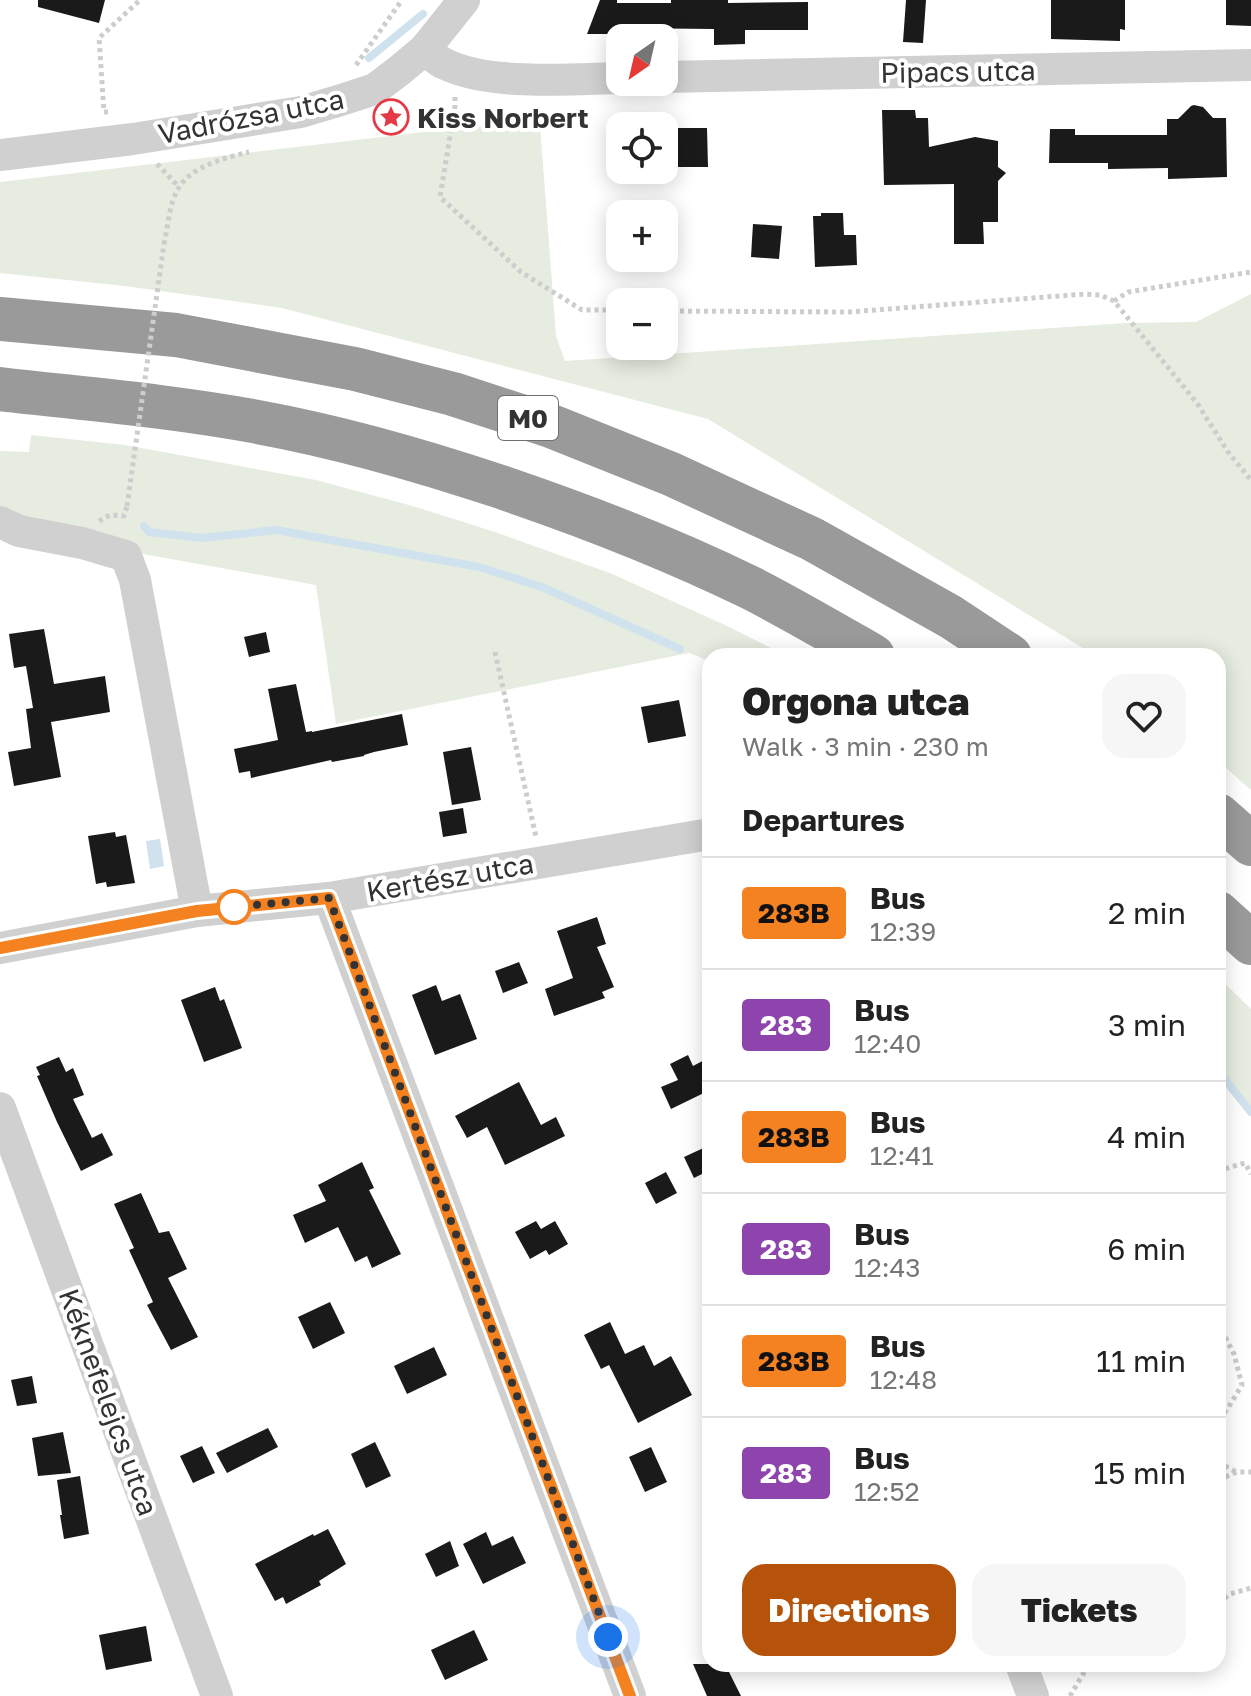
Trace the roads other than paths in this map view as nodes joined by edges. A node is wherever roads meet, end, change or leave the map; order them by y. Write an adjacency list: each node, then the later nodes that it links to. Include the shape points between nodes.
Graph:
1 (463, 0): 2 (street, Vadrózsa utca)
2 (425, 49): 5 (street, via 443,64 468,73 520,80); 6 (street, Vadrózsa utca, via 375,89 301,112)
3 (1251, 65): 4 (street, Pipacs utca)
4 (678, 77)
5 (606, 78)
6 (0, 155)
7 (0, 319): 11 (highway, M0, via 176,335 355,369 551,426 812,539)
8 (0, 389): 10 (highway, via 258,422 385,451 562,508 660,547 751,588)
9 (0, 522): 16 (street, via 126,556 135,580)
10 (859, 648)
11 (998, 648)
12 (1226, 822): 14 (highway)
13 (702, 835): 15 (street, Kertész utca)
14 (1251, 844)
15 (329, 898): 16 (street, Kertész utca); 23 (street)
16 (197, 911): 19 (street, Kertész utca)
17 (1226, 920): 18 (highway)
18 (1251, 943)
19 (0, 948)
20 (0, 1108): 22 (street, Kéknefelejcs utca)
21 (1024, 1672): 24 (street)
22 (217, 1696)
23 (630, 1696)
24 (1033, 1696)

